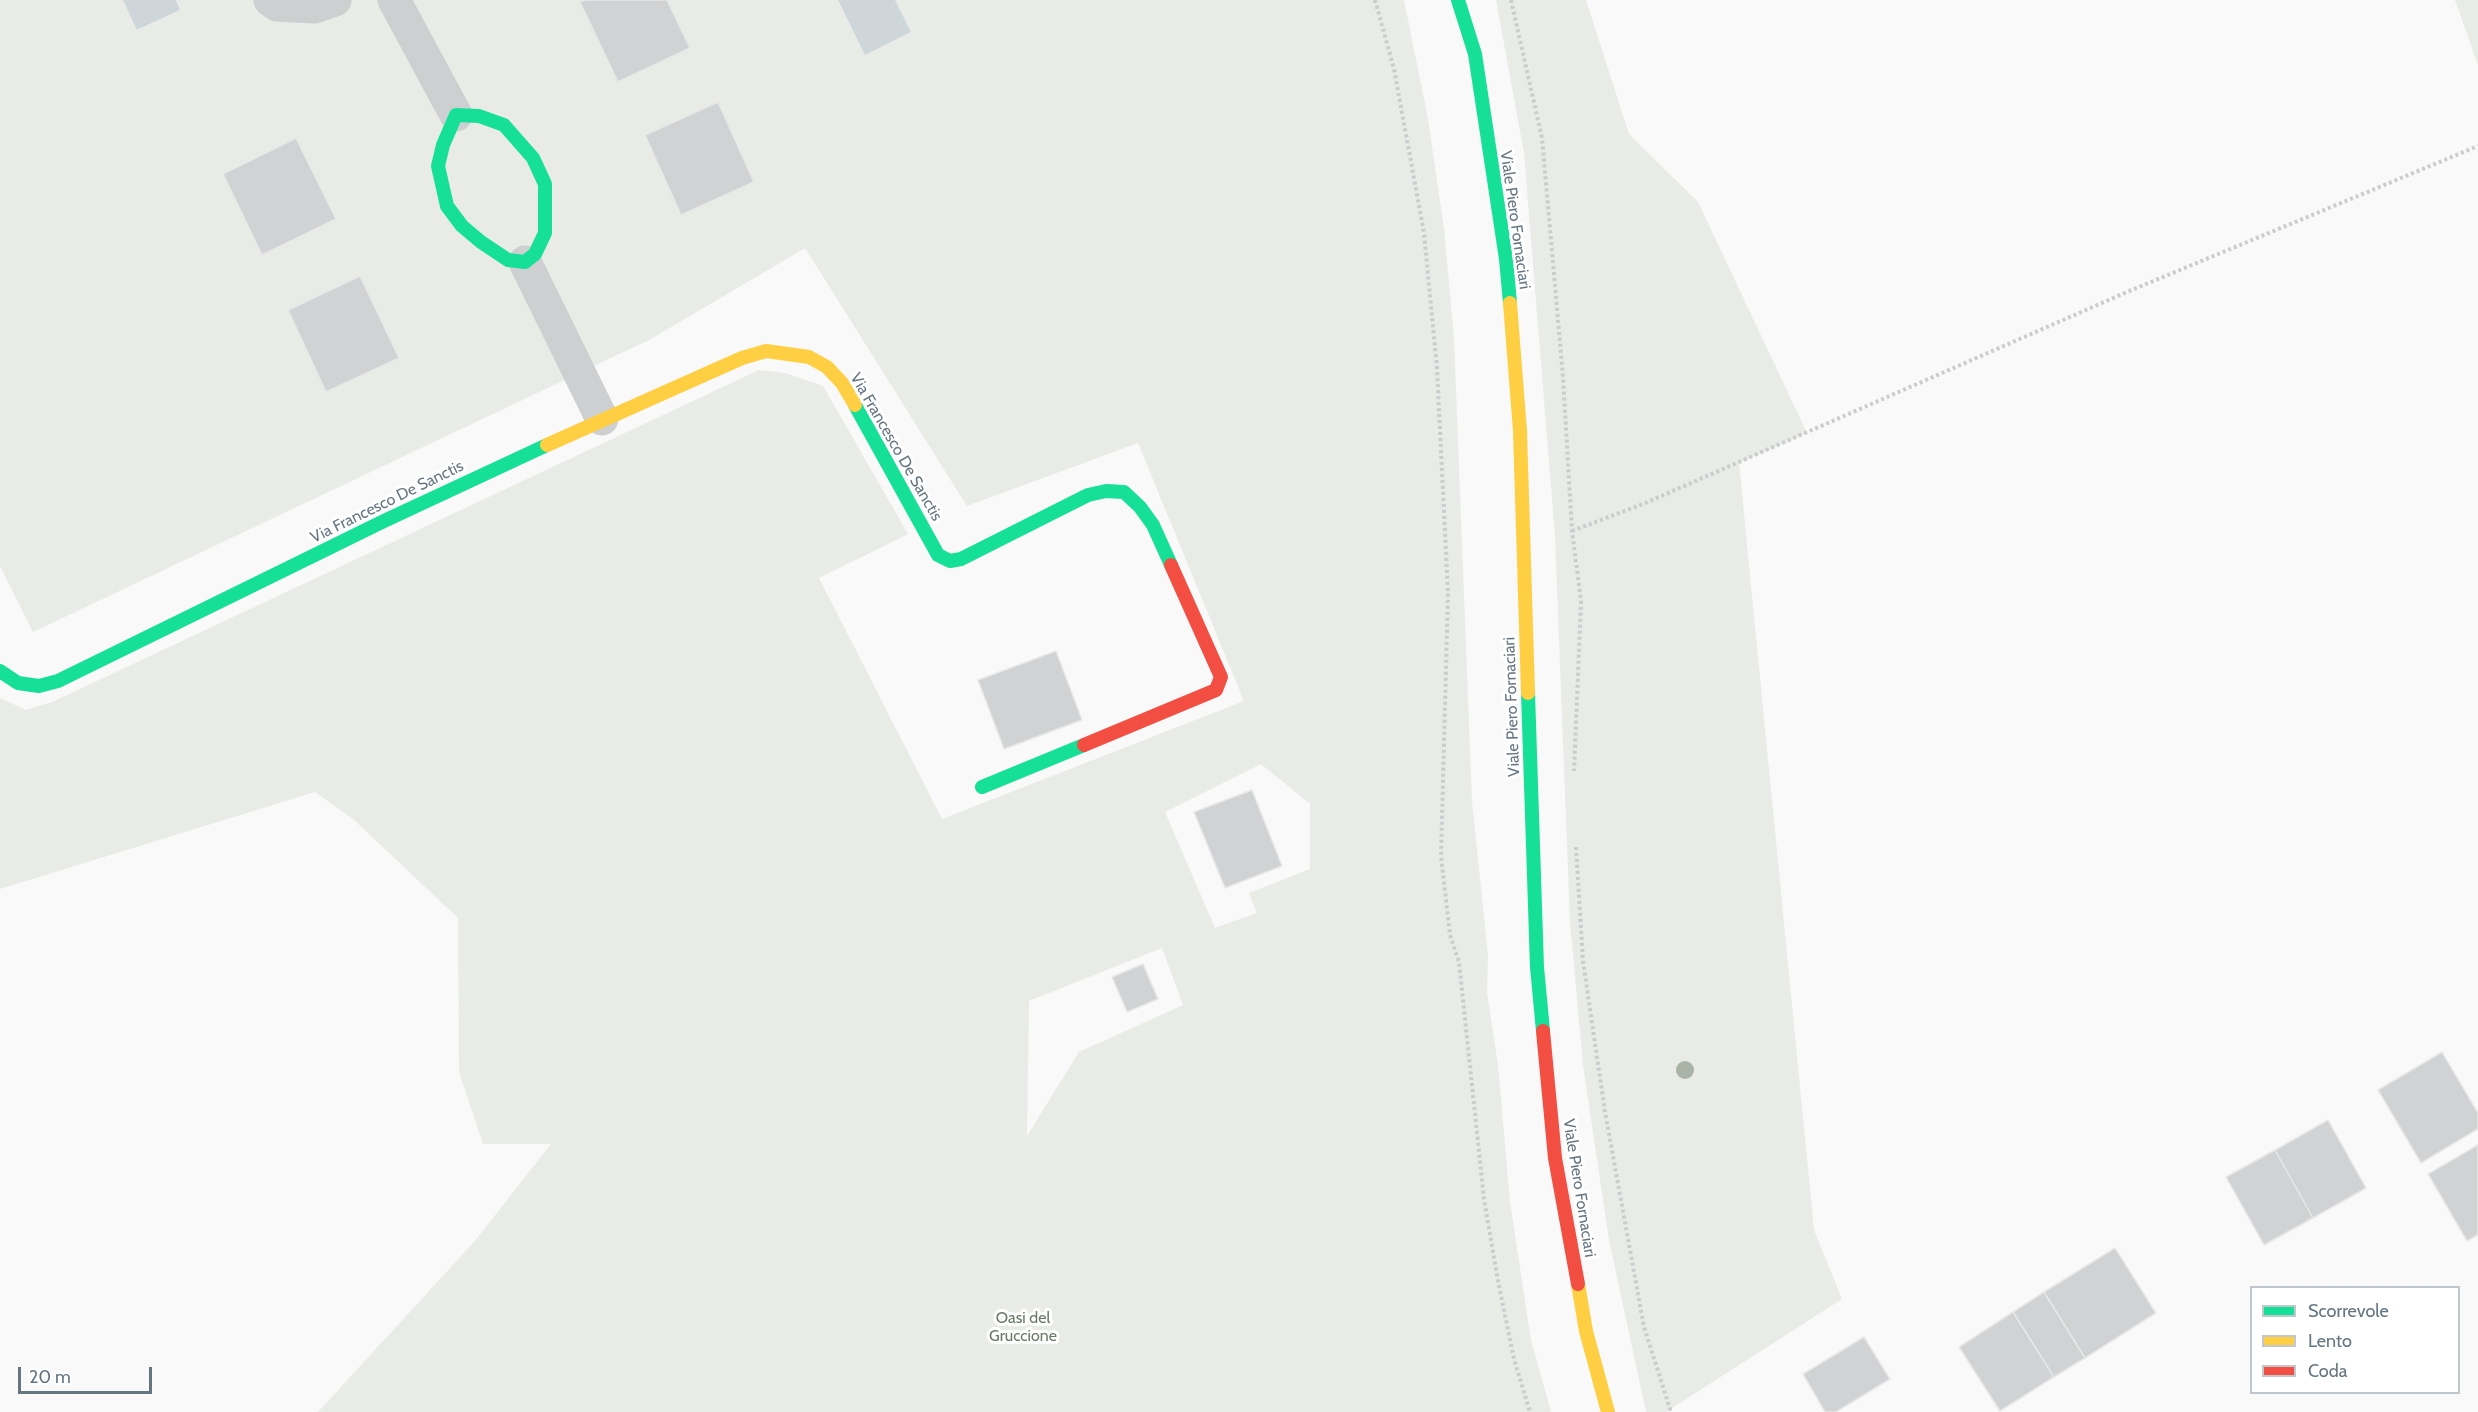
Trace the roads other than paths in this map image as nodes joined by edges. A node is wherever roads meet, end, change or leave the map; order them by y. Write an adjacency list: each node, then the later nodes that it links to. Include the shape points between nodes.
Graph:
1 (270, 0): 2 (street, via 277,5 315,8)
2 (335, 0)
3 (394, 0): 5 (street)
4 (1458, 0): 10 (street, Viale Piero Fornaciari, via 1475,54 1506,259 1520,431 1537,967 1555,1158 1586,1331)
5 (456, 115): 6 (street, via 438,166 447,206 481,242 508,260); 6 (street, via 479,116 504,125 533,158 545,184 545,233 535,254)
6 (525, 262): 7 (street)
7 (602, 419): 8 (street, Via Francesco De Sanctis, via 58,681 39,686 18,683); 9 (street, Via Francesco De Sanctis, via 742,358 766,351 792,353 827,367 842,382 938,555 950,561 962,560 1088,495 1124,492 1140,507 1153,525 1221,677 1216,690)
8 (0, 671)
9 (982, 787)
10 (1608, 1412)

